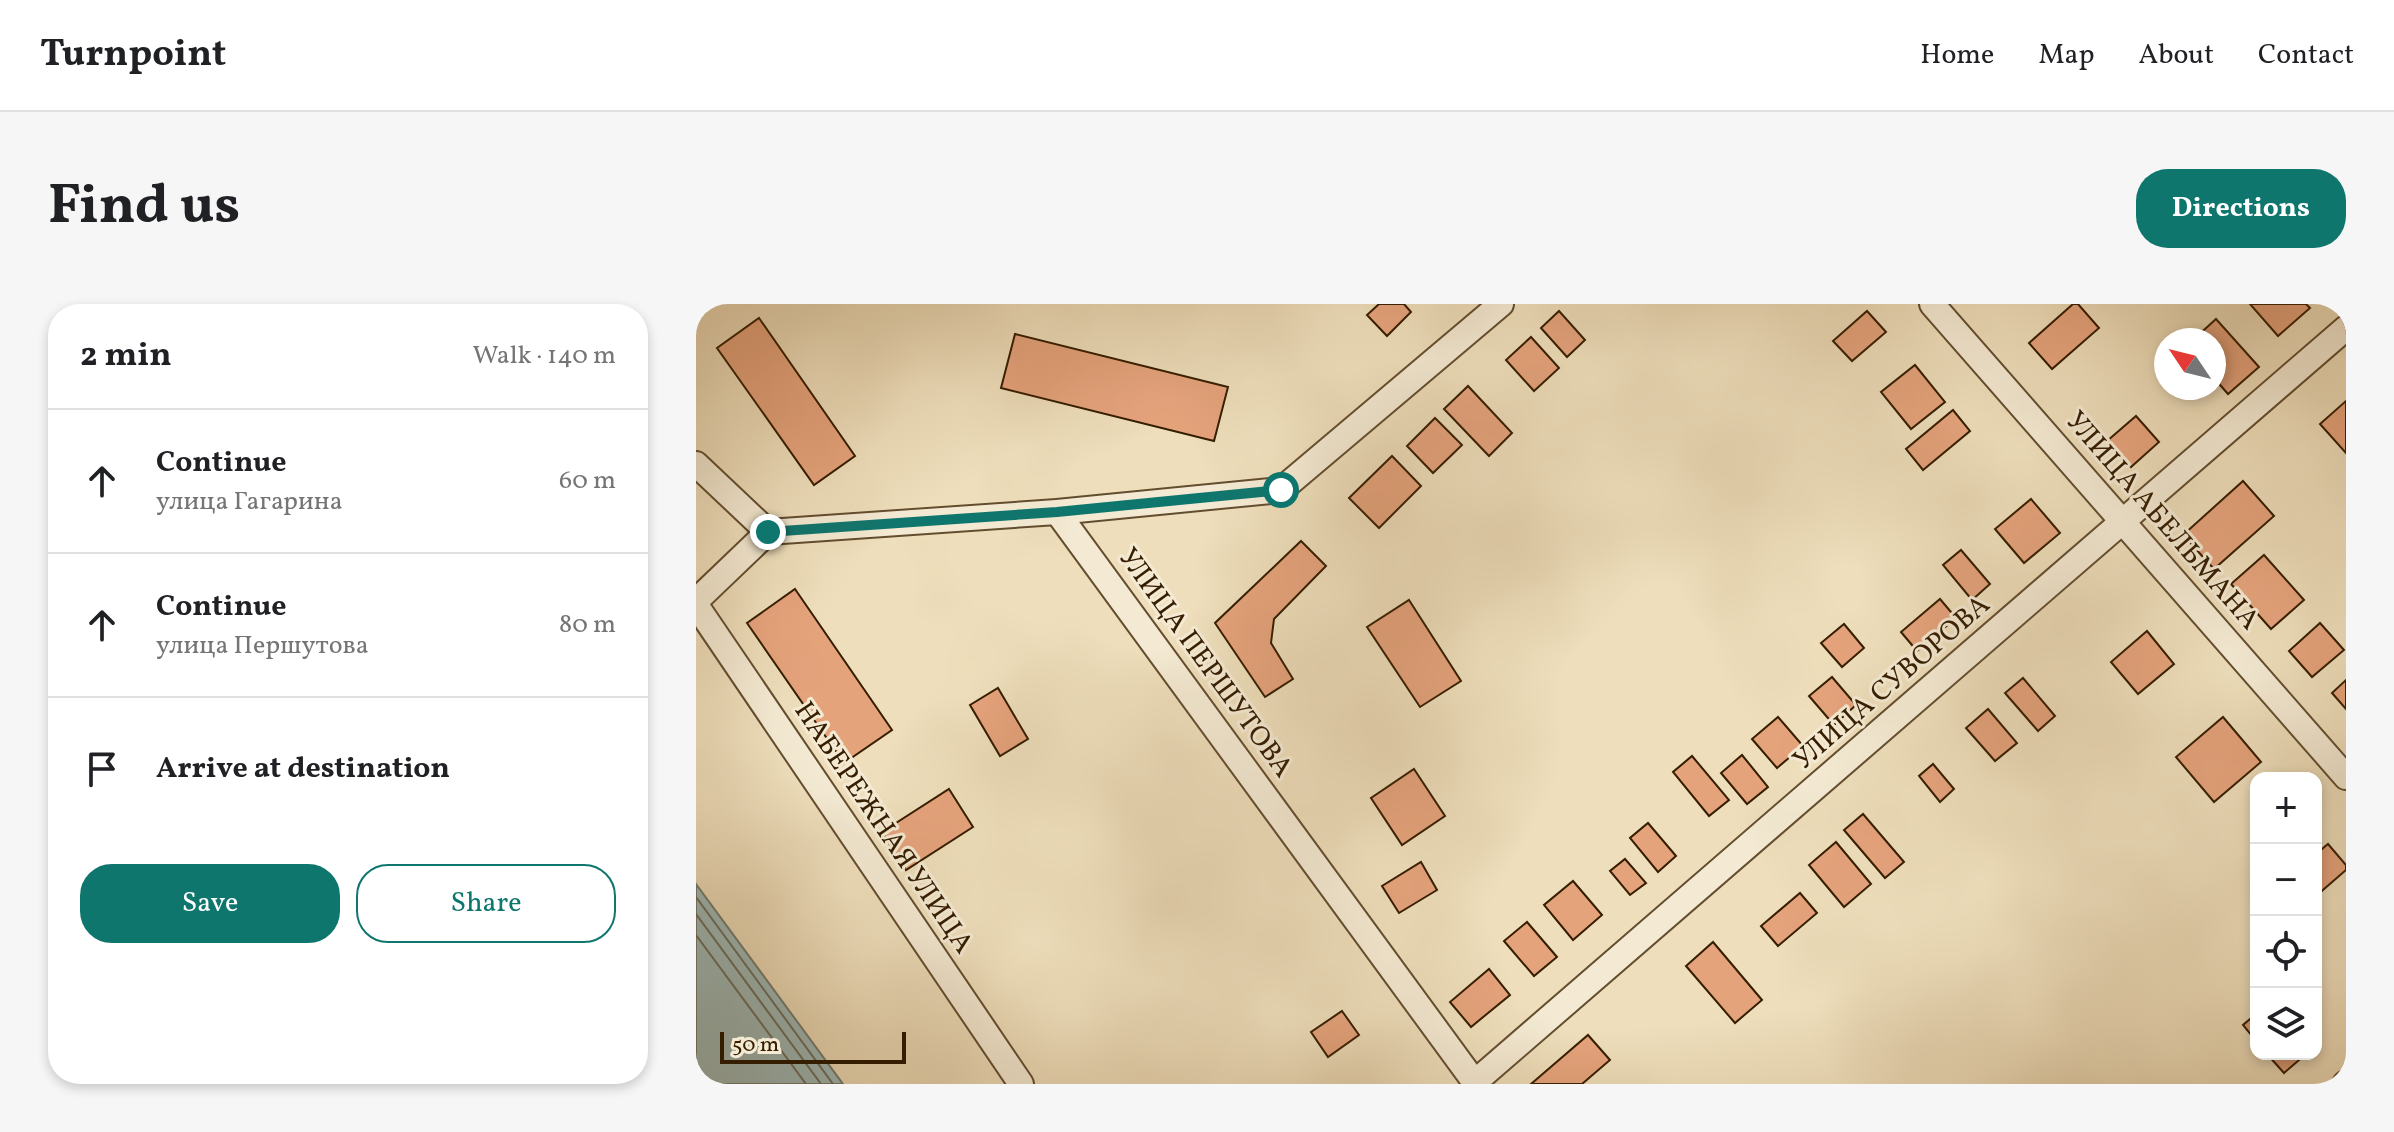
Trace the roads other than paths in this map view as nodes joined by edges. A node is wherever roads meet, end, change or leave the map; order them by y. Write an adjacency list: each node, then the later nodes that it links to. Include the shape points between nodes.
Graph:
1 (1501, 304): 5 (street, via 1281,490)
2 (1932, 304): 6 (street, УЛИЦА АБЕЛЬМАНА)
3 (2346, 328): 6 (street, УЛИЦА СУВОРОВА)
4 (696, 464): 7 (street)
5 (1057, 512): 7 (street); 10 (street, УЛИЦА ПЕРШУТОВА)
6 (2124, 523): 9 (street, УЛИЦА АБЕЛЬМАНА); 10 (street, УЛИЦА СУВОРОВА)
7 (768, 532): 8 (street, НАБЕРЕЖНАЯ УЛИЦА)
8 (696, 603): 11 (street, НАБЕРЕЖНАЯ УЛИЦА)
9 (2346, 777)
10 (1476, 1083)
11 (1021, 1084)

